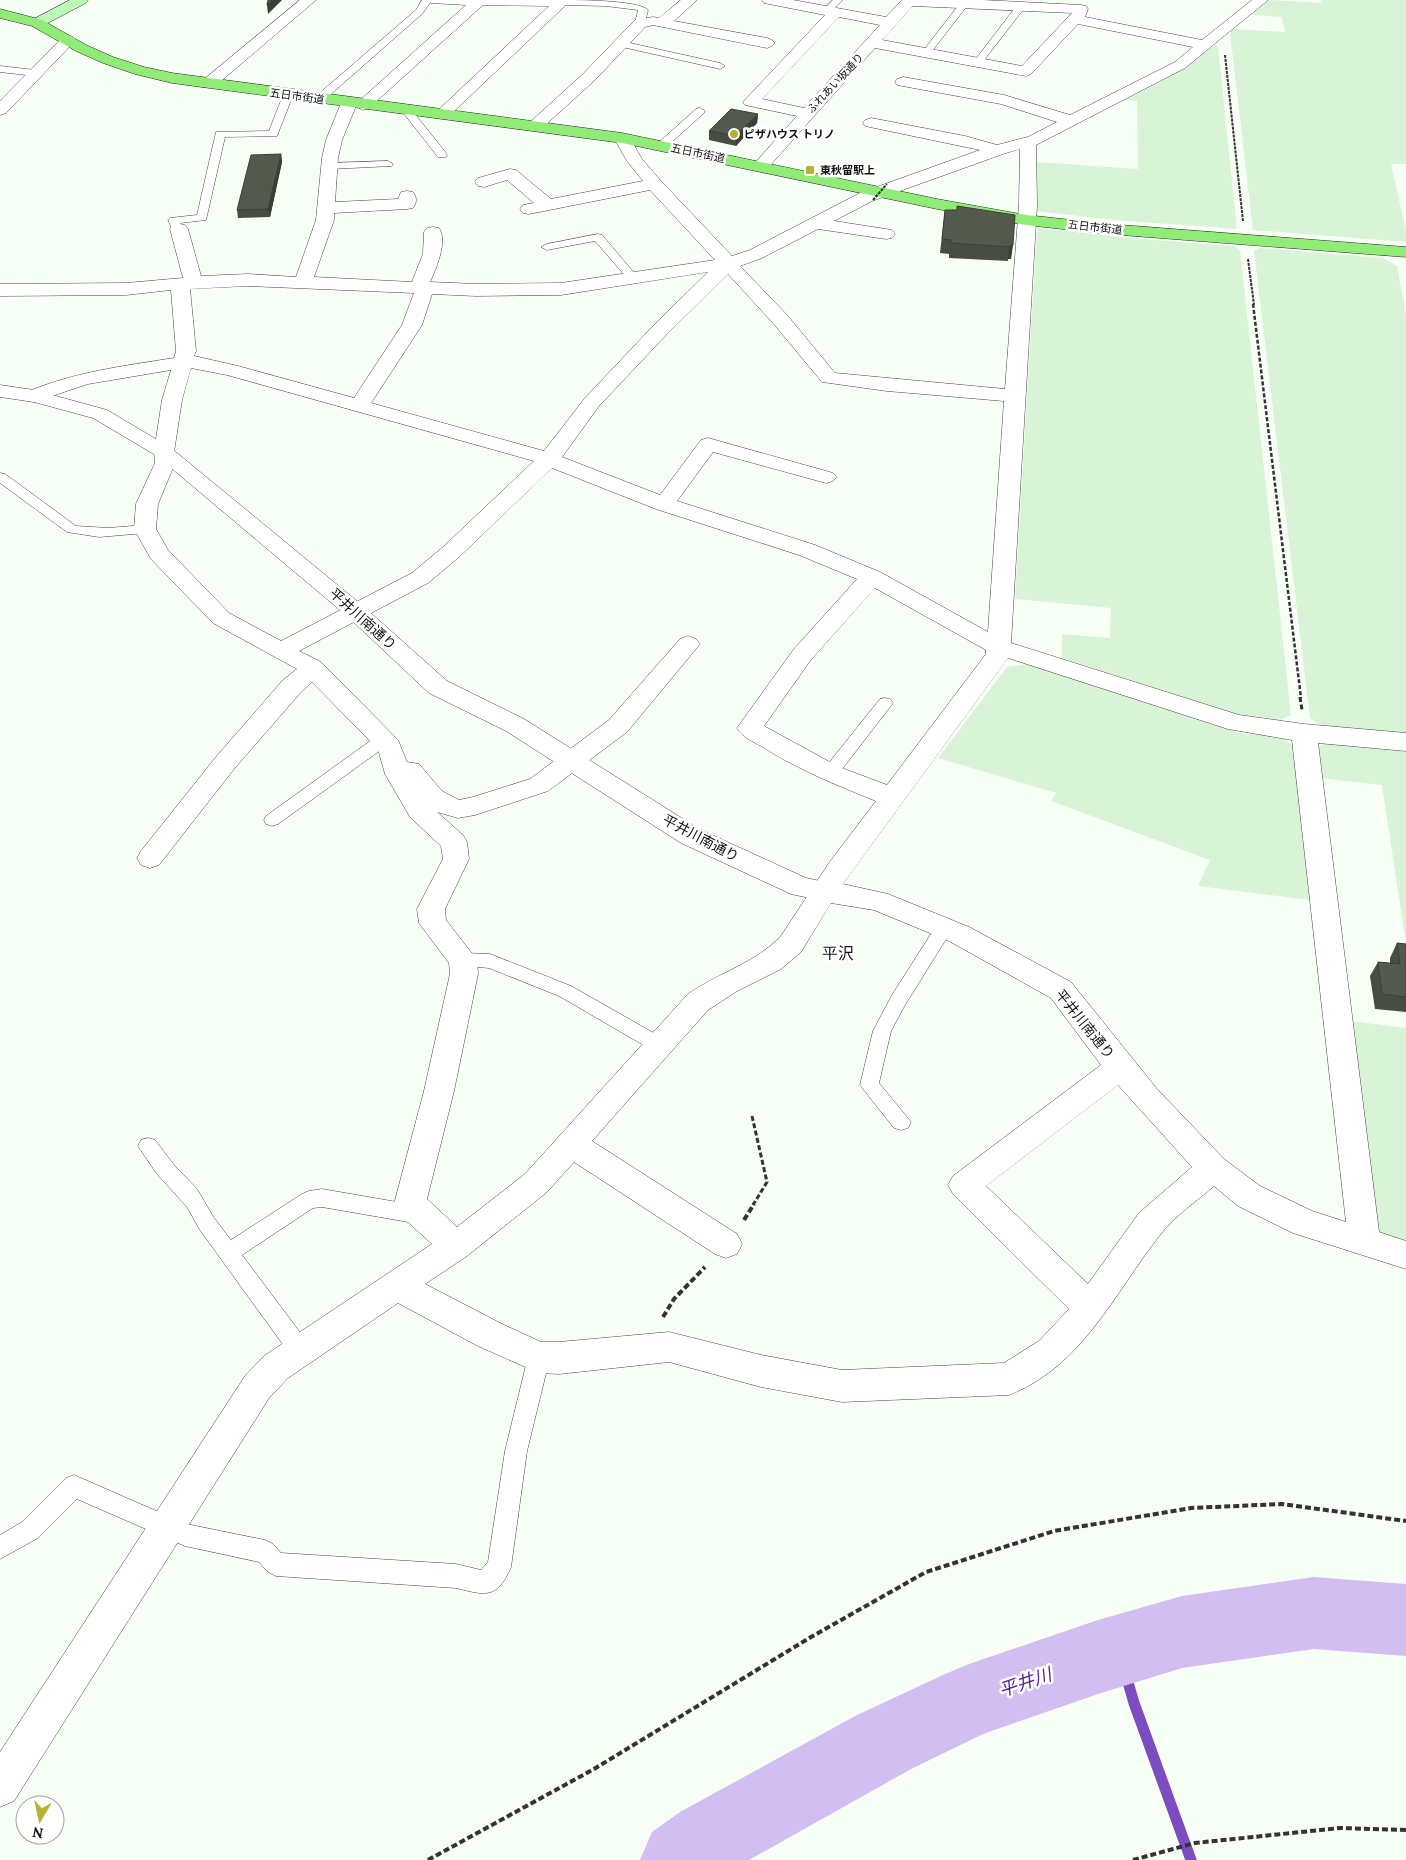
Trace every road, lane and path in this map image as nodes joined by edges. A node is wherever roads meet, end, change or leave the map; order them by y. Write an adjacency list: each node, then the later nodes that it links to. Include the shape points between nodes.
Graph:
1 (81, 0): 16 (main road)
2 (309, 0): 31 (street)
3 (426, 0): 33 (lane, via 418,12)
4 (436, 0): 5 (street)
5 (480, 0): 10 (street); 34 (street)
6 (690, 0): 19 (street)
7 (774, 0): 13 (street)
8 (910, 0): 11 (street); 17 (street, ふれあい坂通り)
9 (1261, 0): 21 (street)
10 (562, 2): 18 (lane, via 641,8); 39 (street)
11 (964, 4): 12 (street); 25 (lane)
12 (1021, 6): 15 (street, via 1081,9); 26 (lane)
13 (834, 8): 17 (street); 38 (street, via 751,102)
14 (0, 13): 16 (main road, 五日市街道)
15 (1075, 19): 21 (street); 26 (street, via 1026,70)
16 (37, 22): 20 (main road, 五日市街道)
17 (889, 22): 24 (street, ふれあい坂通り)
18 (640, 23): 19 (street); 23 (street)
19 (662, 23): 22 (street)
20 (68, 40): 29 (street); 31 (main road, 五日市街道, via 108,60 140,71)
21 (1208, 42): 40 (street, via 1168,72); 63 (path, via 1224,45)
22 (767, 43)
23 (621, 44): 27 (lane); 42 (street)
24 (871, 44): 25 (street); 38 (street, ふれあい坂通り)
25 (926, 53): 26 (street)
26 (978, 62)
27 (720, 66)
28 (0, 69): 29 (lane)
29 (35, 73): 35 (street)
30 (903, 82): 40 (street, via 1004,100)
31 (208, 84): 32 (main road, 五日市街道)
32 (288, 95): 33 (main road, 五日市街道); 60 (lane, via 274,134 220,134 202,218 174,220)
33 (319, 99): 34 (main road, 五日市街道)
34 (356, 104): 36 (main road, 五日市街道); 49 (street, via 334,140)
35 (0, 110)
36 (406, 110): 39 (main road, 五日市街道); 47 (lane)
37 (700, 111): 45 (lane)
38 (807, 113): 50 (street, ふれあい坂通り)
39 (442, 114): 42 (main road, 五日市街道)
40 (1071, 122): 44 (street)
41 (871, 123): 46 (street)
42 (535, 126): 43 (main road, 五日市街道)
43 (622, 138): 45 (main road, 五日市街道); 52 (street)
44 (1028, 142): 46 (street); 58 (street)
45 (661, 146): 50 (main road, 五日市街道)
46 (997, 150): 53 (street)
47 (442, 154)
48 (388, 164): 49 (lane)
49 (330, 166): 56 (street)
50 (760, 166): 53 (main road, 五日市街道)
51 (484, 182): 55 (street, via 510,174)
52 (654, 184): 55 (street); 66 (street)
53 (881, 192): 58 (main road, 五日市街道); 59 (street)
54 (407, 196): 56 (street, via 406,204)
55 (548, 206): 57 (street)
56 (326, 208): 68 (street, via 325,220)
57 (529, 209)
58 (1026, 220): 63 (main road, 五日市街道); 75 (street)
59 (815, 223): 62 (street); 66 (street, via 756,254)
60 (179, 229): 69 (street)
61 (433, 232): 70 (street, via 432,254)
62 (886, 234)
63 (1246, 240): 65 (main road, 五日市街道); 90 (path)
64 (547, 247): 67 (lane, via 598,237)
65 (1406, 252)
66 (727, 264): 67 (street); 75 (street, via 780,319 829,378); 78 (street, via 592,402)
67 (632, 277): 70 (street, via 561,289)
68 (302, 282): 69 (street, via 248,280); 70 (street)
69 (186, 284): 71 (street, via 117,289); 72 (street)
70 (422, 287): 76 (street, via 412,325)
71 (0, 290)
72 (184, 362): 74 (street, via 74,382); 76 (street, via 231,370); 77 (street, via 172,400)
73 (0, 391): 74 (street, 平井川南通り)
74 (34, 396): 77 (street, 平井川南通り, via 100,414)
75 (1015, 396): 86 (street)
76 (360, 404): 78 (street)
77 (164, 452): 82 (street, via 165,463 147,504); 84 (street, 平井川南通り)
78 (549, 458): 81 (street); 84 (street, via 420,578)
79 (0, 477): 82 (lane, via 72,530)
80 (826, 477): 81 (street, via 708,444)
81 (664, 504): 83 (street, via 807,550)
82 (145, 529): 87 (street, via 160,554 221,618)
83 (872, 577): 86 (street); 94 (street, via 802,654 750,728)
84 (355, 611): 87 (street); 93 (street, 平井川南通り, via 438,687 515,725)
85 (688, 644): 93 (street, via 618,726)
86 (999, 646): 90 (street, via 1237,723); 95 (street, via 998,655)
87 (282, 650): 88 (street)
88 (313, 668): 92 (street); 97 (street, via 292,686 225,763)
89 (885, 703): 94 (lane)
90 (1304, 733): 91 (street); 108 (street)
91 (1406, 742)
92 (386, 743): 93 (street, via 433,797 458,809 539,785); 96 (lane); 100 (street, via 398,774 419,810 454,842 456,859 431,909 433,923)
93 (572, 761): 98 (street, 平井川南通り, via 690,836 801,887)
94 (830, 773): 95 (street)
95 (892, 797): 98 (street)
96 (272, 820)
97 (150, 858)
98 (824, 891): 99 (street, 平井川南通り, via 878,901); 101 (street, via 784,953 715,989 698,1002)
99 (944, 928): 102 (street, 平井川南通り, via 1061,990); 103 (lane, via 882,1031 869,1085)
100 (463, 960): 101 (lane, via 490,961 565,992); 107 (street, via 464,974 439,1091 410,1204)
101 (659, 1044): 104 (street)
102 (1120, 1068): 106 (street, 平井川南通り); 114 (street, via 964,1185)
103 (901, 1122)
104 (572, 1144): 109 (street); 110 (street, via 536,1183)
105 (148, 1146): 111 (lane, via 166,1170 192,1195 207,1224)
106 (1213, 1168): 108 (street, 平井川南通り, via 1249,1196 1296,1219); 114 (street, via 1150,1223)
107 (422, 1216): 110 (street); 111 (lane, via 322,1198 309,1200)
108 (1364, 1242): 112 (street, 平井川南通り)
109 (726, 1244)
110 (456, 1246): 113 (street)
111 (229, 1253): 115 (lane)
112 (1406, 1255)
113 (397, 1286): 115 (street); 116 (street)
114 (1090, 1308): 116 (street, via 1052,1352 1010,1379 842,1386 761,1371 669,1347 559,1358)
115 (300, 1350): 118 (street, via 276,1367 257,1387)
116 (539, 1357): 118 (lane, via 516,1451 499,1567 486,1583 456,1576 276,1564 264,1552)
117 (1406, 1521): 122 (path, via 1282,1504 1191,1508 1054,1531 926,1572 811,1637 594,1769)
118 (165, 1528): 119 (lane, via 74,1486 30,1530); 120 (street)
119 (0, 1548)
120 (0, 1787)
121 (1406, 1830): 123 (path, via 1340,1828 1195,1843)
122 (428, 1860)
123 (1133, 1860)

